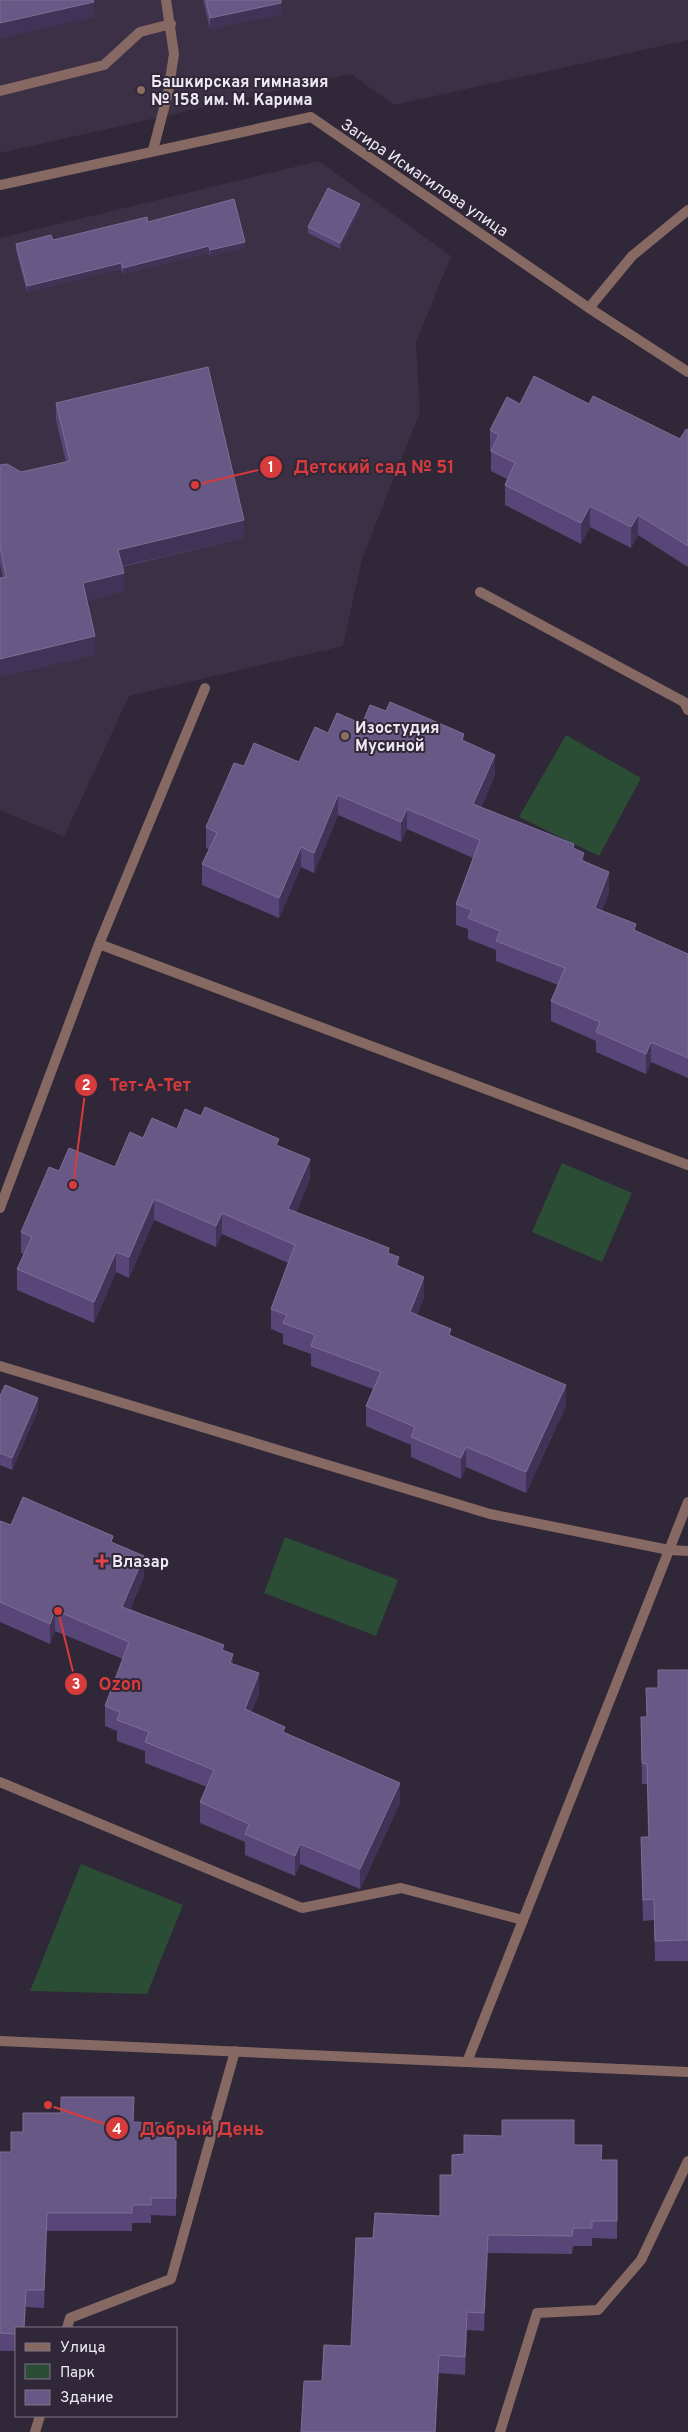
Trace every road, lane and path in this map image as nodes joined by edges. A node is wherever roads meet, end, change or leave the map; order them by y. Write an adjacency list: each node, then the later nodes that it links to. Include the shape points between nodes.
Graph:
1 (166, 0): 2 (street)
2 (171, 24): 3 (street, via 140,32 104,65); 4 (street, via 174,54)
3 (0, 91)
4 (153, 150): 5 (street, Загира Исмагилова улица); 7 (street, Загира Исмагилова улица, via 311,117)
5 (0, 185)
6 (688, 210): 7 (street, via 632,256)
7 (589, 308): 8 (street, Загира Исмагилова улица)
8 (688, 372)
9 (480, 592): 11 (street, via 684,702)
10 (205, 688): 12 (street)
11 (688, 710)
12 (99, 944): 13 (street); 14 (street)
13 (688, 1165)
14 (0, 1208)
15 (0, 1366): 17 (street, via 490,1514)
16 (688, 1502): 17 (street)
17 (669, 1550): 18 (street); 20 (street)
18 (688, 1551)
19 (0, 1782): 20 (street, via 302,1908 401,1888)
20 (523, 1920): 23 (street)
21 (0, 2041): 22 (street)
22 (235, 2051): 23 (street); 26 (street, via 170,2279 70,2318)
23 (467, 2062): 24 (street)
24 (688, 2072)
25 (688, 2161): 29 (street, via 641,2260 598,2310 537,2313)
26 (67, 2327)
27 (40, 2417): 28 (street)
28 (36, 2432)
29 (500, 2432)

